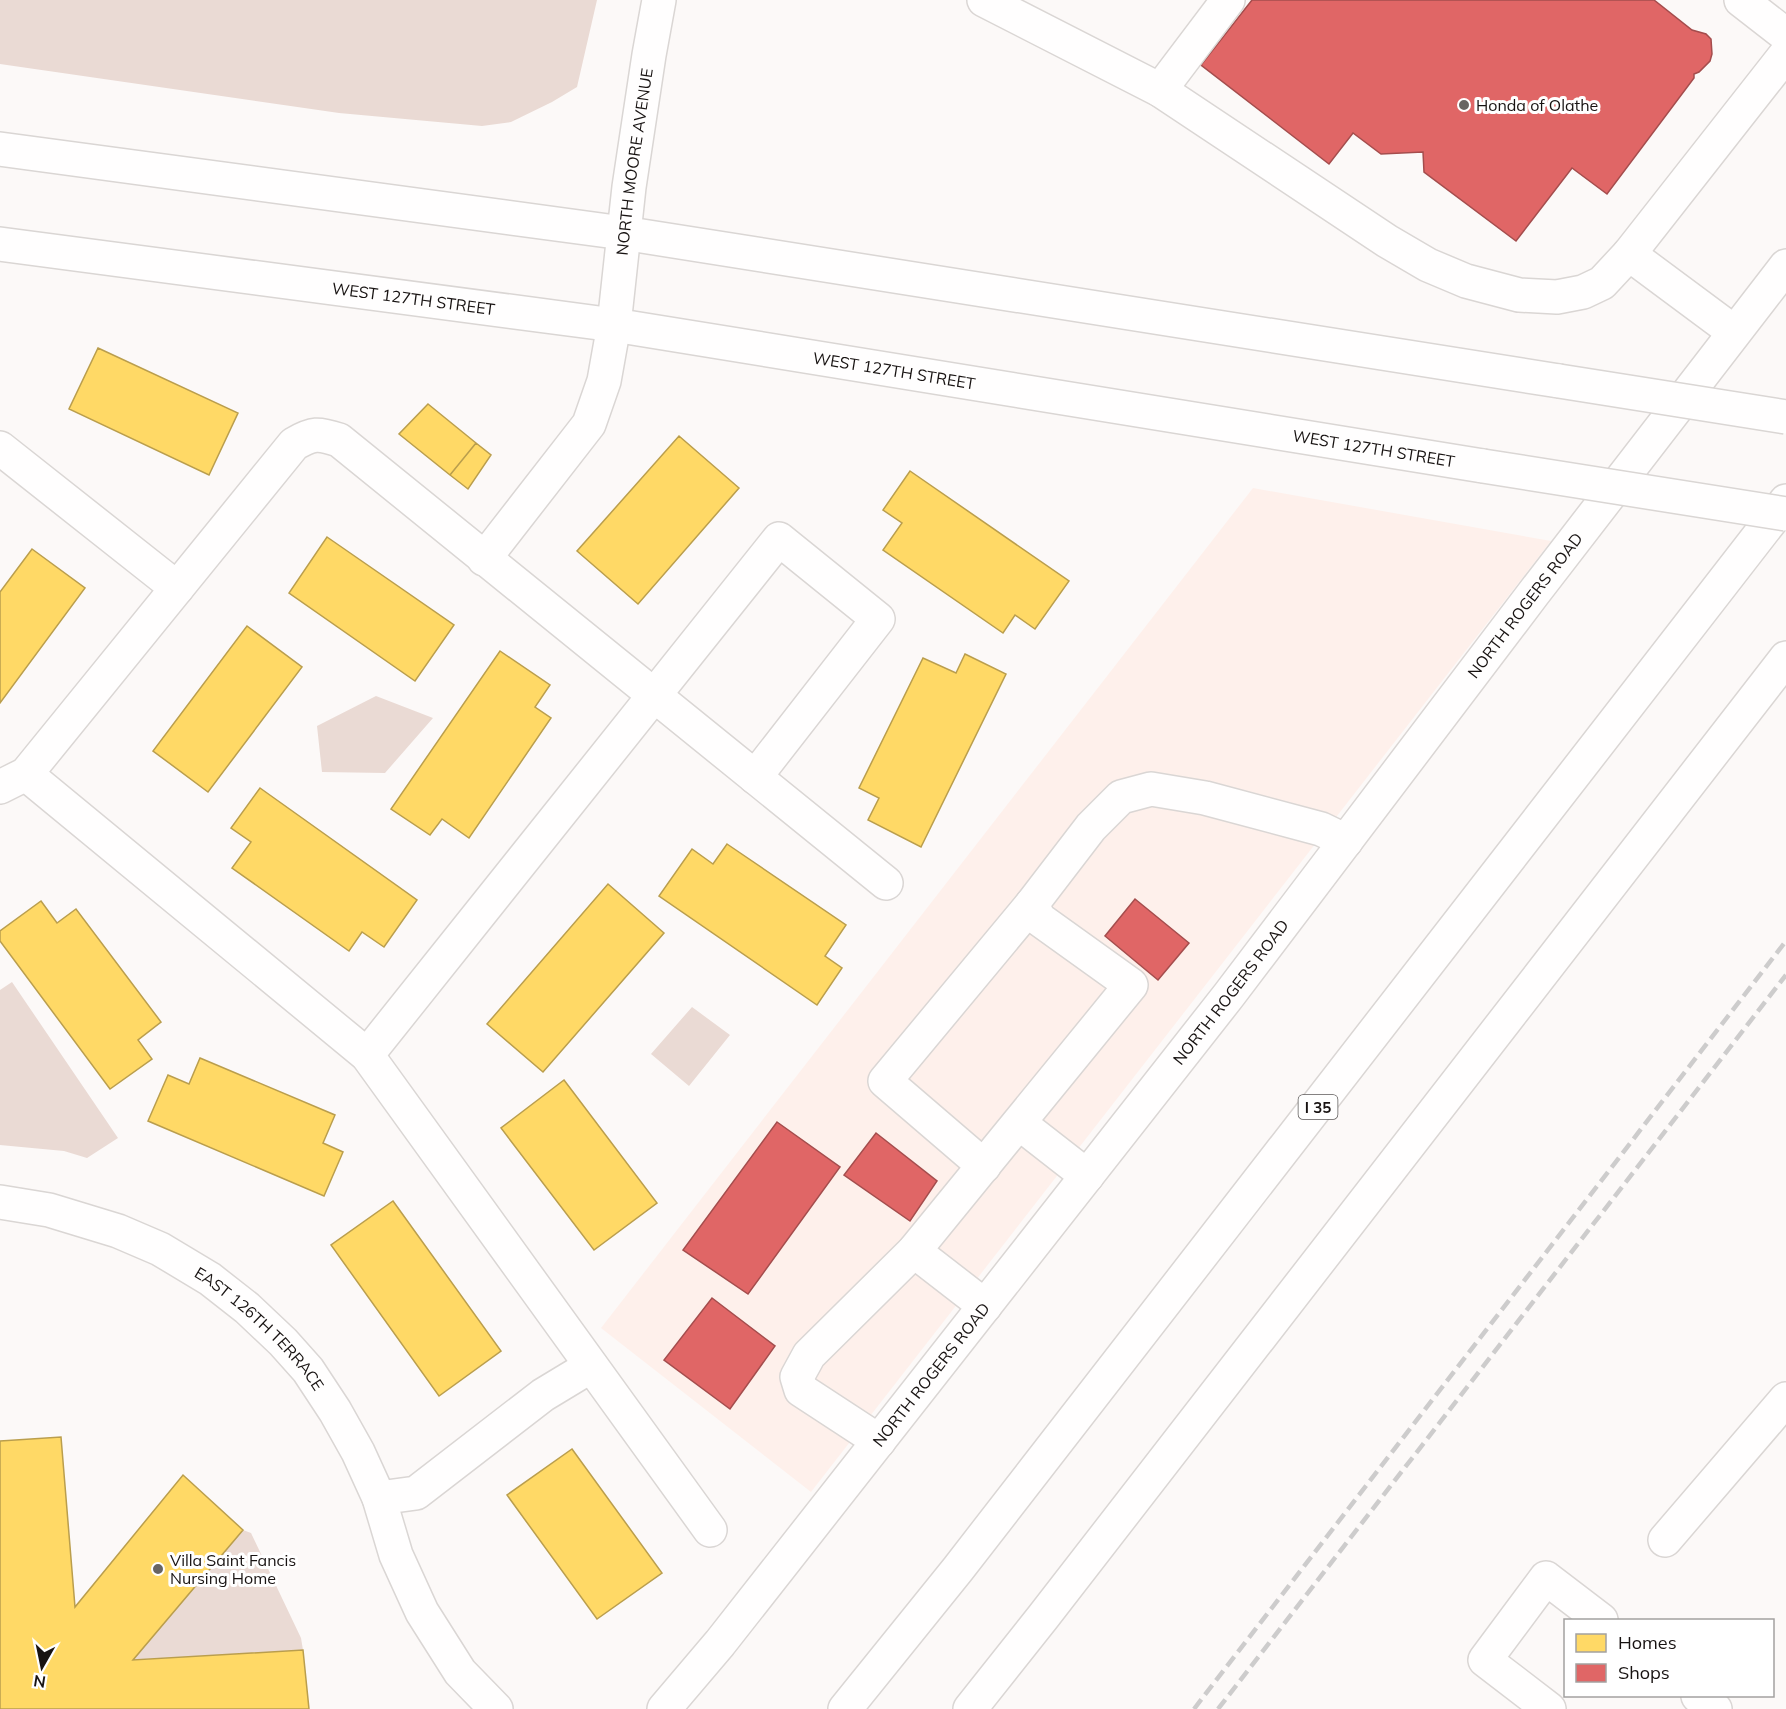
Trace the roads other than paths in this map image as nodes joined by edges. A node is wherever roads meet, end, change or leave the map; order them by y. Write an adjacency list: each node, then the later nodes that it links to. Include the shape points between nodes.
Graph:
1 (659, 0): 9 (main road, NORTH MOORE AVENUE)
2 (984, 0): 7 (main road)
3 (1228, 0): 7 (main road)
4 (1741, 0): 5 (main road)
5 (1786, 35)
6 (1786, 54): 11 (main road)
7 (1160, 90): 11 (main road, via 1387,241 1466,281 1519,295 1557,297 1602,283)
8 (0, 149): 9 (main road)
9 (623, 233): 13 (main road, NORTH MOORE AVENUE); 15 (main road, bridge)
10 (0, 244): 13 (main road, WEST 127TH STREET)
11 (1629, 254): 14 (main road)
12 (1786, 266): 14 (main road, NORTH ROGERS ROAD)
13 (614, 325): 18 (main road, WEST 127TH STREET, bridge); 19 (main road, NORTH MOORE AVENUE, via 604,381 589,424)
14 (1734, 332): 25 (main road, NORTH ROGERS ROAD)
15 (1786, 417)
16 (0, 448): 20 (main road)
17 (1786, 501): 45 (main road, I 35, via 958,1569)
18 (1786, 514)
19 (484, 559): 20 (main road, via 339,440 321,434 294,444); 22 (main road)
20 (177, 588): 24 (main road)
21 (1786, 658): 46 (main road)
22 (654, 695): 23 (main road); 23 (main road, via 779,539 878,619); 28 (main road)
23 (755, 777): 26 (main road)
24 (13, 781): 28 (main road)
25 (1346, 841): 27 (main road, via 1321,829 1205,798 1151,789 1121,797 1091,827); 31 (main road, NORTH ROGERS ROAD)
26 (886, 883)
27 (1032, 904): 29 (main road, via 1039,920 1131,984); 30 (main road, via 885,1081)
28 (367, 1055): 35 (main road)
29 (1019, 1123): 30 (main road); 31 (main road)
30 (984, 1166): 33 (main road)
31 (1087, 1176): 34 (main road, NORTH ROGERS ROAD)
32 (0, 1202): 38 (main road, EAST 126TH TERRACE, via 49,1210 118,1231 160,1249 210,1279 283,1342 308,1370 358,1452)
33 (914, 1251): 34 (main road); 37 (main road, via 809,1355 797,1377 801,1390)
34 (985, 1306): 37 (main road, NORTH ROGERS ROAD)
35 (591, 1366): 38 (main road, via 543,1395 416,1493); 39 (main road)
36 (1786, 1399): 40 (main road)
37 (879, 1440): 44 (main road, NORTH ROGERS ROAD)
38 (379, 1498): 43 (main road, EAST 126TH TERRACE, via 396,1555 422,1612 460,1672)
39 (710, 1530)
40 (1665, 1540)
41 (1601, 1619): 47 (main road, via 1546,1578 1485,1660)
42 (1700, 1697): 48 (main road)
43 (496, 1709)
44 (664, 1709)
45 (845, 1709)
46 (970, 1709)
47 (1549, 1709)
48 (1715, 1709)

